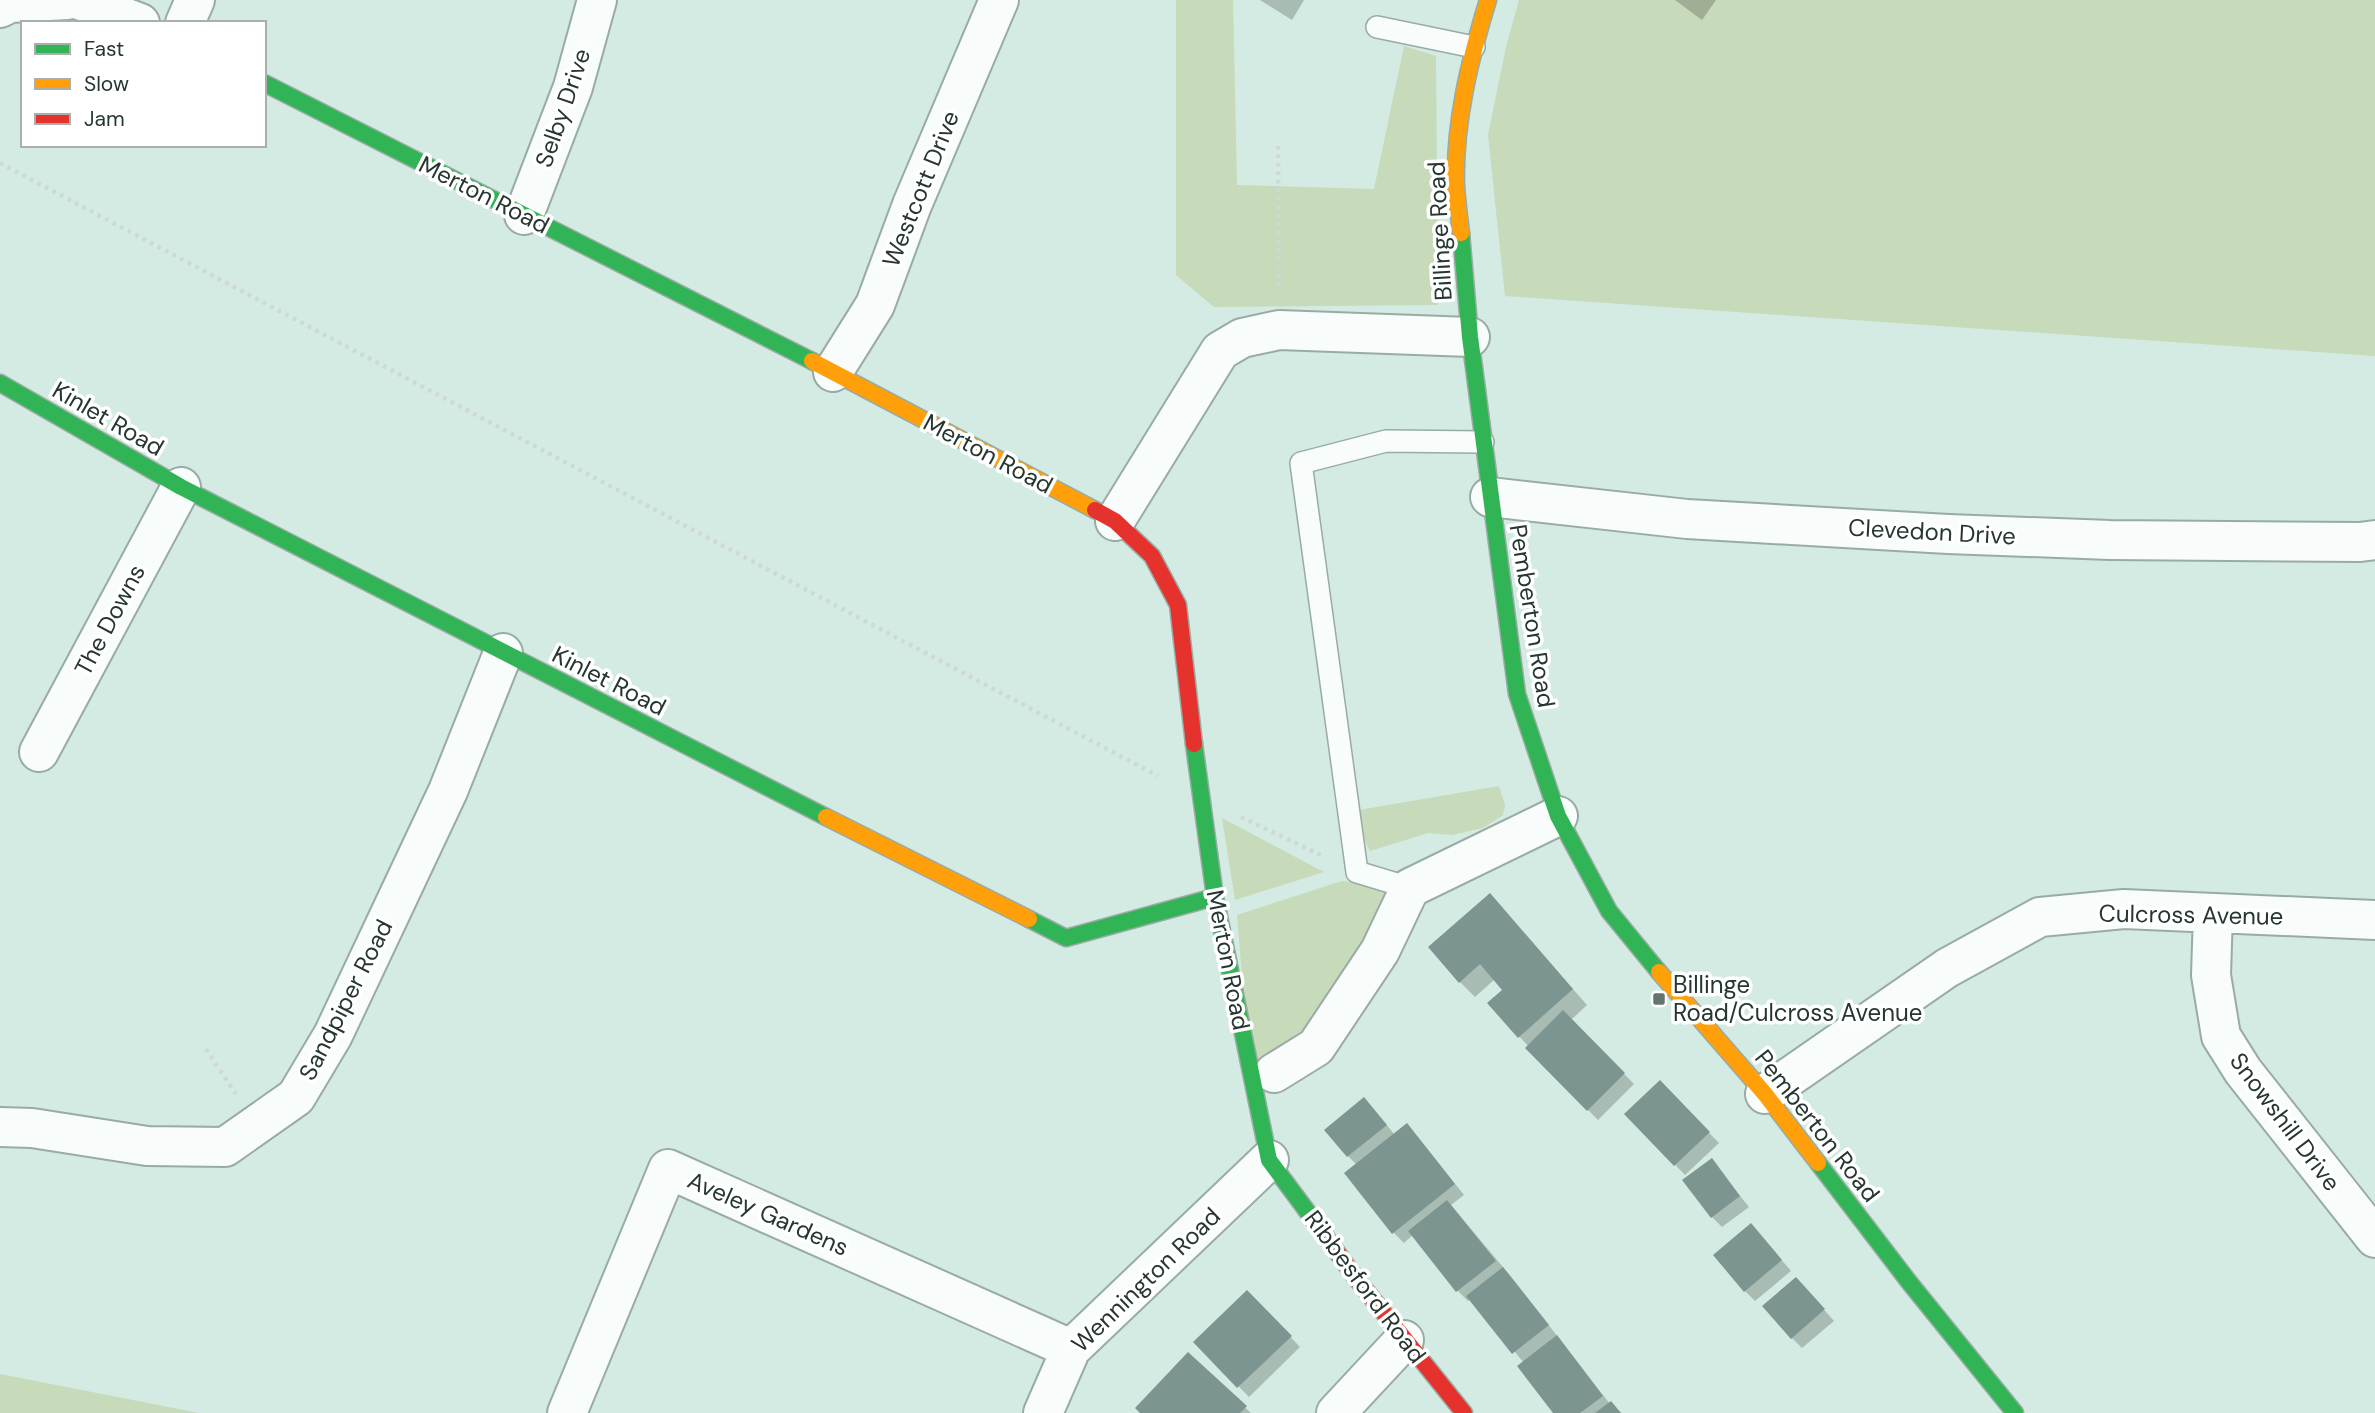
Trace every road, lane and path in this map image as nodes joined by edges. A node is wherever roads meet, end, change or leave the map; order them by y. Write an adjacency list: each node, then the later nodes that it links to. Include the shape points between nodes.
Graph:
1 (67, 0): 7 (street, via 10,3)
2 (79, 0): 8 (street)
3 (195, 0): 9 (street)
4 (597, 0): 15 (street, Selby Drive, via 573,87)
5 (999, 0): 18 (street, Westcott Drive, via 875,305)
6 (1488, 0): 11 (street, Billinge Road)
7 (0, 8)
8 (135, 21)
9 (186, 21)
10 (1377, 27): 11 (lane)
11 (1474, 47): 17 (street, Billinge Road, via 1461,114 1456,183)
12 (266, 84): 15 (street, Merton Road)
13 (1278, 146): 16 (path)
14 (0, 163): 27 (path)
15 (524, 215): 18 (street, Merton Road)
16 (1279, 330): 17 (street); 23 (street, via 1241,338 1220,351)
17 (1470, 337): 20 (street, Pemberton Road)
18 (832, 372): 23 (street, Merton Road)
19 (0, 383): 21 (street, Kinlet Road)
20 (1483, 442): 22 (street, Pemberton Road); 29 (lane, via 1386,441 1301,463)
21 (181, 487): 25 (street, Kinlet Road); 26 (street, The Downs)
22 (1490, 497): 24 (street, Clevedon Drive, via 1687,519 1948,534 2110,540); 28 (street, Pemberton Road, via 1517,694)
23 (1115, 521): 27 (street, Merton Road, via 1152,556 1178,605)
24 (2375, 540)
25 (503, 653): 31 (street, Kinlet Road, via 1066,938); 37 (street, Sandpiper Road, via 448,791 333,1035 296,1097)
26 (40, 752)
27 (1200, 799): 29 (path); 31 (street, Merton Road)
28 (1558, 816): 30 (street); 36 (street, Pemberton Road, via 1609,911)
29 (1357, 872): 30 (lane)
30 (1410, 888): 35 (street, via 1380,951 1316,1047)
31 (1215, 897): 39 (street, Merton Road)
32 (2213, 914): 33 (street, Culcross Avenue); 36 (street, Culcross Avenue, via 2124,909 2040,917 1947,968); 40 (street, Snowshill Drive, via 2211,975 2221,1036 2243,1071)
33 (2375, 920)
34 (206, 1049): 37 (path)
35 (1274, 1073)
36 (1765, 1094): 47 (street, Pemberton Road)
37 (256, 1124): 38 (street, Sandpiper Road, via 225,1147 147,1146)
38 (0, 1127)
39 (1269, 1160): 41 (street, Ribbesford Road); 42 (street, Wennington Road)
40 (2375, 1238)
41 (1404, 1340): 45 (street); 46 (street, Ribbesford Road)
42 (1071, 1349): 43 (street, Aveley Gardens, via 668,1169); 44 (street, Wennington Road)
43 (567, 1413)
44 (1042, 1413)
45 (1336, 1413)
46 (1464, 1413)
47 (2015, 1413)

